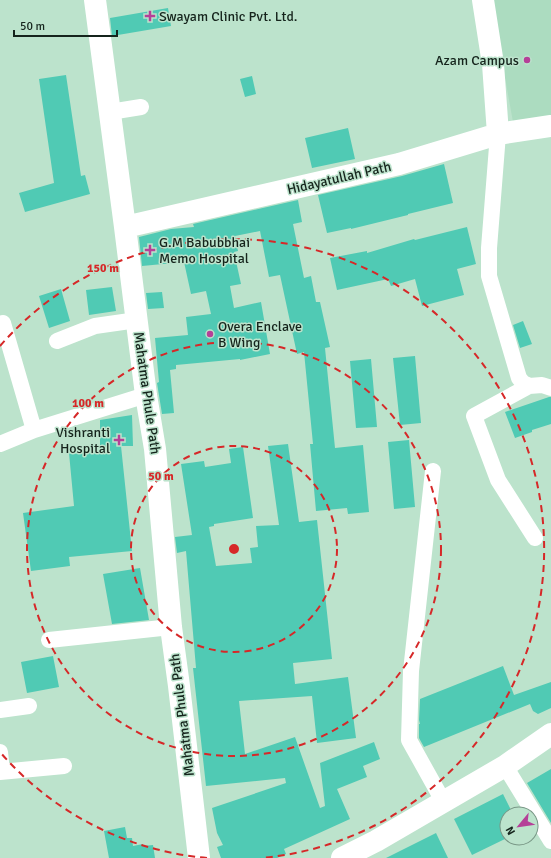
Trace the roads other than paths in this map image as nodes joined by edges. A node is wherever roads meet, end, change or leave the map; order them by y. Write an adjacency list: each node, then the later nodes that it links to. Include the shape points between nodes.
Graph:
1 (95, 0): 4 (main road, Mahatma Phule Path)
2 (483, 0): 6 (main road, via 493,64)
3 (141, 107): 4 (street)
4 (110, 112): 7 (main road, Mahatma Phule Path)
5 (551, 126): 6 (main road, Hidayatullah Path)
6 (498, 134): 7 (main road, Hidayatullah Path, via 399,164); 11 (street, via 489,276 519,378)
7 (126, 227): 8 (main road, Mahatma Phule Path)
8 (137, 320): 10 (street, via 95,326); 13 (main road, Mahatma Phule Path)
9 (3, 324): 14 (street)
10 (58, 342)
11 (529, 386): 12 (street); 17 (street, via 474,416 498,480)
12 (551, 387)
13 (146, 395): 14 (street); 18 (main road, Mahatma Phule Path, via 155,449)
14 (34, 430): 15 (street)
15 (0, 444)
16 (433, 471): 27 (street, via 411,671 409,740)
17 (535, 538)
18 (171, 627): 19 (street); 29 (main road, Mahatma Phule Path)
19 (49, 640)
20 (29, 706): 21 (street)
21 (0, 710)
22 (551, 734): 25 (main road)
23 (0, 752): 26 (street)
24 (64, 766): 26 (street)
25 (505, 766): 27 (main road); 28 (street)
26 (1, 772)
27 (443, 801): 30 (main road)
28 (551, 841)
29 (199, 858)
30 (342, 858)

